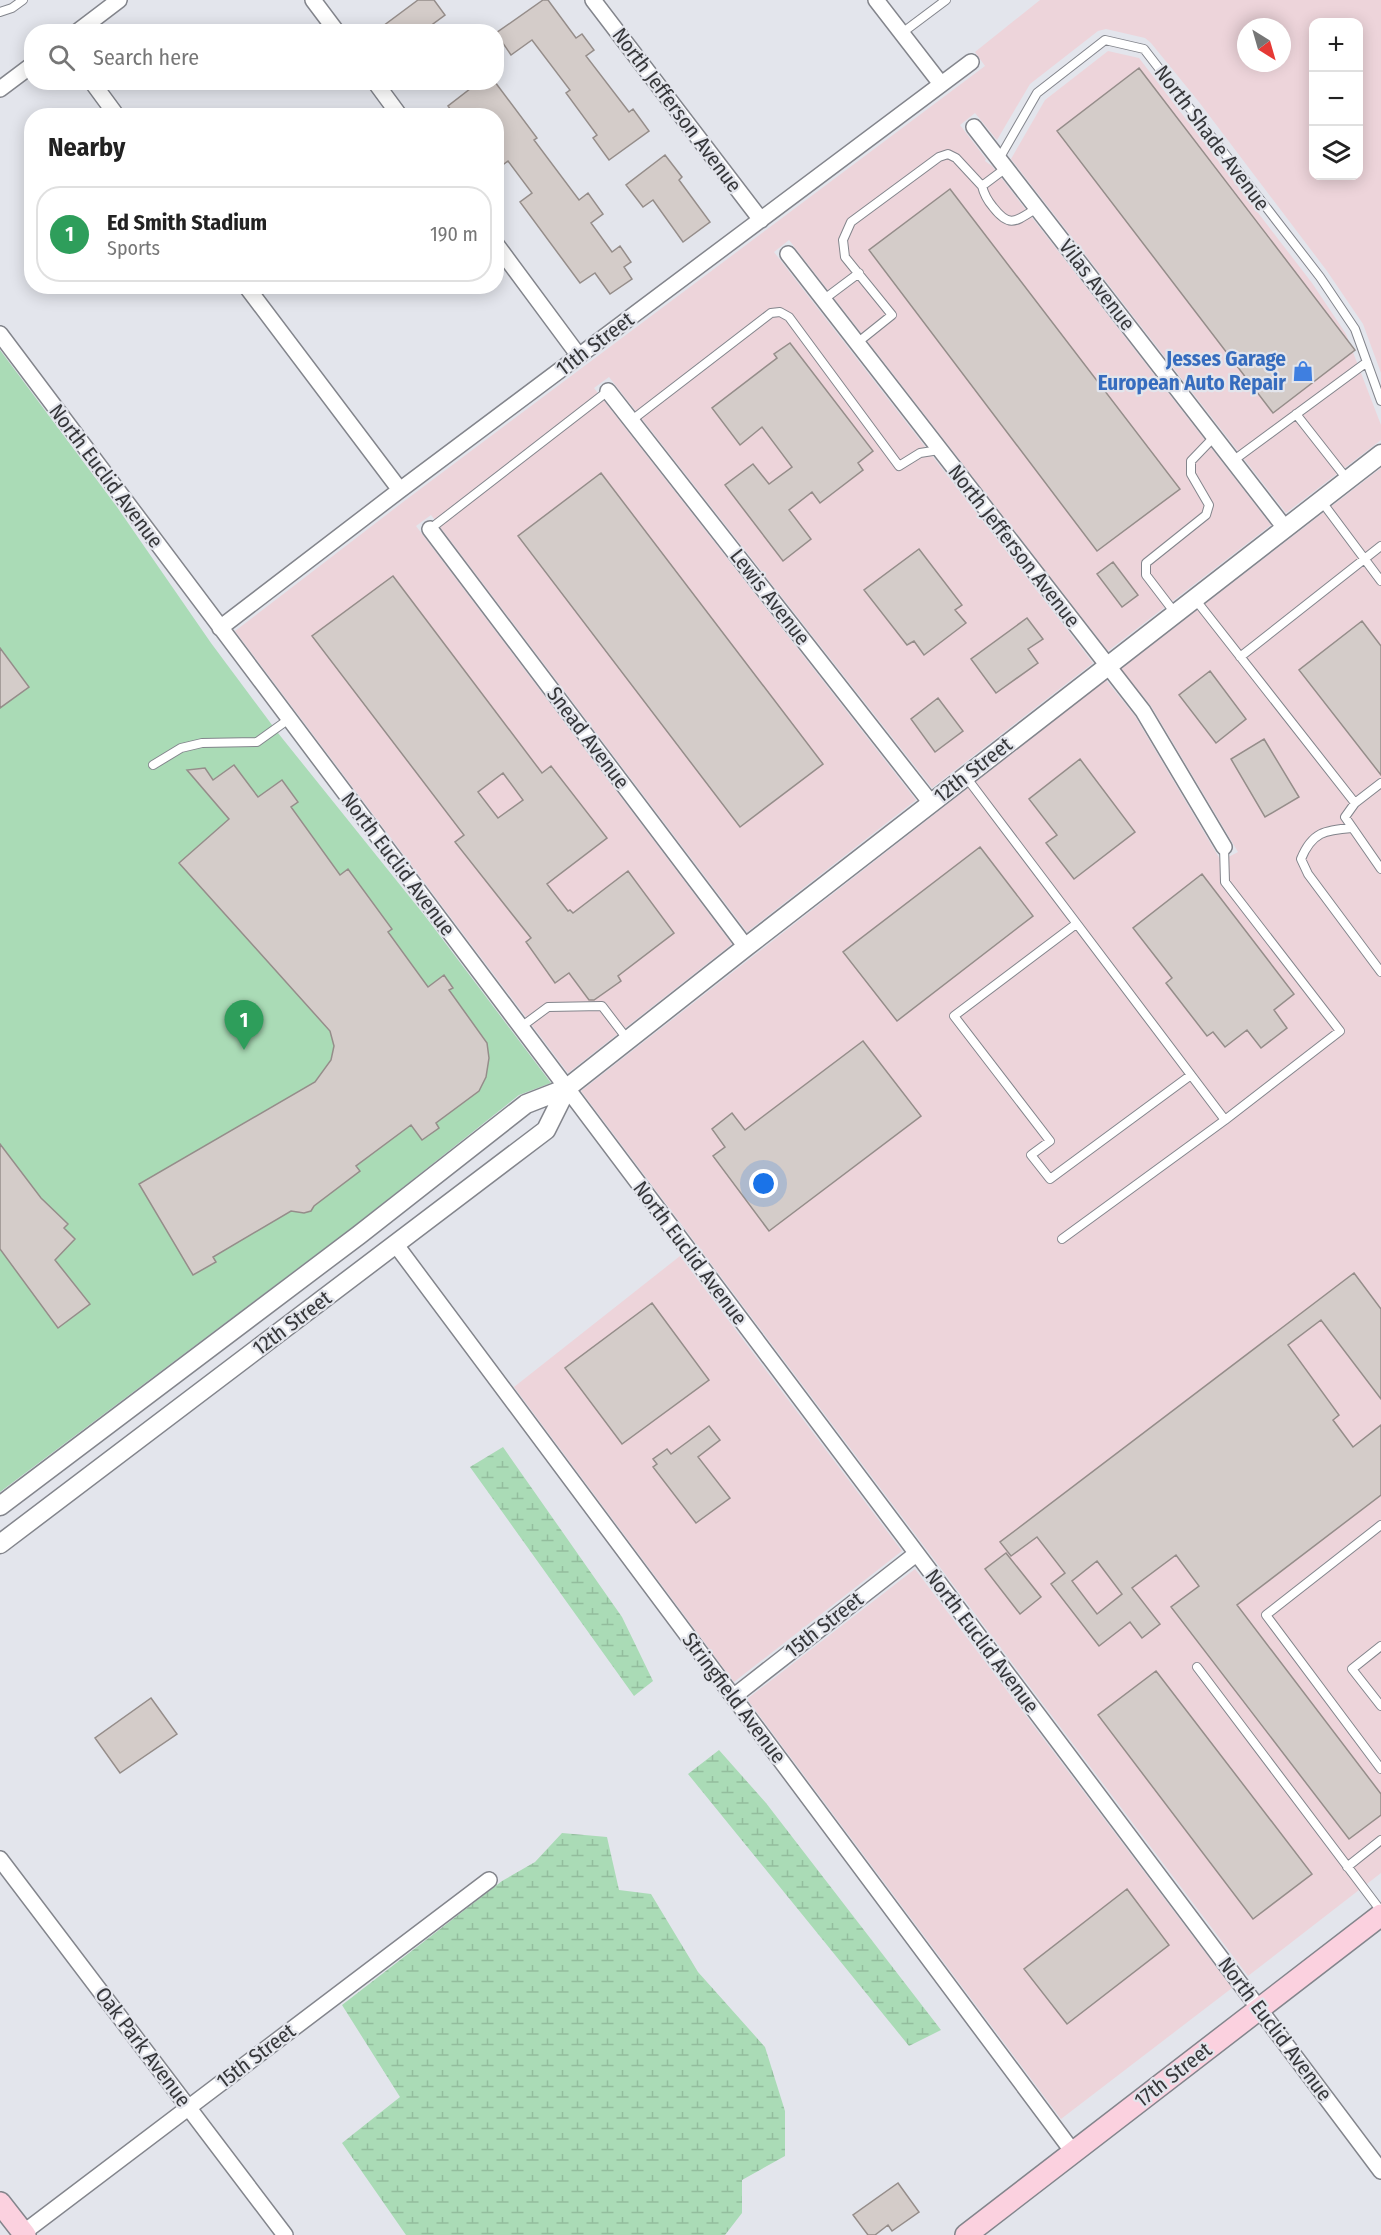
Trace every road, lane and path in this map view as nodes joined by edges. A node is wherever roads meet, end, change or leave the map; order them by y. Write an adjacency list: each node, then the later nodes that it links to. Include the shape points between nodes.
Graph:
1 (23, 0): 7 (lane)
2 (119, 0): 8 (street)
3 (313, 0): 9 (street)
4 (593, 0): 23 (street, North Jefferson Avenue)
5 (876, 0): 10 (street)
6 (946, 0): 10 (lane)
7 (0, 12)
8 (88, 24)
9 (331, 24)
10 (901, 34): 13 (street)
11 (971, 62): 13 (street, 11th Street)
12 (24, 71): 14 (street)
13 (941, 84): 23 (street, 11th Street)
14 (0, 89)
15 (98, 90): 17 (street)
16 (381, 90): 18 (street)
17 (111, 108)
18 (394, 108)
19 (974, 127): 20 (street, Vilas Avenue)
20 (1002, 163): 21 (lane); 22 (street, Vilas Avenue); 32 (lane, North Shade Avenue, via 1036,93 1073,63 1105,40 1144,49 1320,277 1355,329)
21 (982, 186): 22 (lane, via 984,195 1002,218 1019,219); 26 (lane, via 956,158 948,154 939,157 851,222 843,240 845,257)
22 (1037, 208): 37 (street, Vilas Avenue)
23 (761, 220): 31 (street, 11th Street)
24 (788, 254): 28 (street, North Jefferson Avenue)
25 (504, 255): 31 (street)
26 (859, 273): 28 (lane); 30 (lane, via 892,315)
27 (252, 294): 42 (street)
28 (823, 300): 30 (street, North Jefferson Avenue)
29 (0, 334): 51 (street, North Euclid Avenue)
30 (857, 344): 38 (street, North Jefferson Avenue)
31 (579, 356): 42 (street, 11th Street)
32 (1367, 362): 34 (lane, North Shade Avenue); 35 (lane)
33 (608, 391): 36 (street, Lewis Avenue); 45 (lane)
34 (1381, 401)
35 (1296, 414): 40 (lane); 41 (lane)
36 (632, 420): 38 (lane, via 771,313 780,312 789,317 899,466 920,453); 58 (street, Lewis Avenue)
37 (1215, 436): 40 (street, Vilas Avenue); 50 (lane, via 1191,461 1191,474 1209,505 1206,516 1146,563 1146,575)
38 (939, 450): 53 (street, North Jefferson Avenue)
39 (1381, 454): 41 (street, 12th Street)
40 (1234, 460): 44 (street, Vilas Avenue)
41 (1348, 481): 43 (street, 12th Street)
42 (400, 490): 51 (street, 11th Street)
43 (1321, 500): 44 (street, 12th Street); 47 (lane)
44 (1285, 528): 49 (street, 12th Street)
45 (430, 530): 64 (street, Snead Avenue)
46 (1381, 546): 47 (lane)
47 (1364, 559): 48 (lane); 52 (lane)
48 (1381, 581)
49 (1194, 598): 50 (street, 12th Street); 52 (lane)
50 (1175, 613): 53 (street, 12th Street)
51 (220, 628): 54 (street, North Euclid Avenue)
52 (1240, 657): 59 (lane)
53 (1107, 666): 56 (street, 12th Street); 61 (street, North Jefferson Avenue, via 1143,711)
54 (289, 719): 55 (lane, via 257,742 201,743 181,748); 66 (street, North Euclid Avenue)
55 (153, 765)
56 (965, 776): 58 (street, 12th Street); 63 (lane)
57 (1381, 783): 59 (lane)
58 (931, 803): 64 (street, 12th Street)
59 (1355, 803): 60 (lane, via 1345,817)
60 (1352, 828): 62 (lane); 65 (lane, via 1332,829 1315,836 1301,859)
61 (1224, 847): 70 (lane, via 1225,882 1340,1031)
62 (1381, 869)
63 (1076, 924): 68 (lane); 68 (lane, via 954,1016 1050,1141 1031,1155 1050,1179)
64 (746, 946): 67 (street, 12th Street)
65 (1381, 972)
66 (521, 1027): 67 (lane, via 548,1007 602,1006); 69 (street, North Euclid Avenue)
67 (628, 1040): 69 (street, 12th Street)
68 (1191, 1075): 70 (lane)
69 (567, 1088): 72 (street, 12th Street, via 546,1130); 73 (street, 12th Street, via 526,1104); 76 (street, North Euclid Avenue)
70 (1225, 1120): 71 (lane)
71 (1062, 1239)
72 (396, 1245): 75 (street, 12th Street); 79 (street, Stringfield Avenue)
73 (0, 1506)
74 (1381, 1525): 81 (lane, via 1266,1615)
75 (0, 1544)
76 (916, 1554): 79 (street, 15th Street); 87 (street, North Euclid Avenue)
77 (1381, 1646): 80 (lane, via 1352,1669)
78 (1197, 1667): 84 (lane)
79 (733, 1697): 89 (street, Stringfield Avenue)
80 (1381, 1706)
81 (1381, 1769)
82 (1381, 1840): 84 (lane)
83 (0, 1859): 88 (street, Oak Park Avenue)
84 (1347, 1867): 86 (lane)
85 (489, 1880): 88 (street, 15th Street)
86 (1381, 1913): 87 (main road, 17th Street)
87 (1260, 2008): 89 (main road, 17th Street); 90 (street, North Euclid Avenue)
88 (189, 2107): 92 (street, 15th Street); 93 (street, Oak Park Avenue)
89 (1073, 2152): 94 (main road, 17th Street)
90 (1381, 2171)
91 (0, 2203): 92 (main road)
92 (23, 2234)
93 (285, 2235)
94 (966, 2235)

